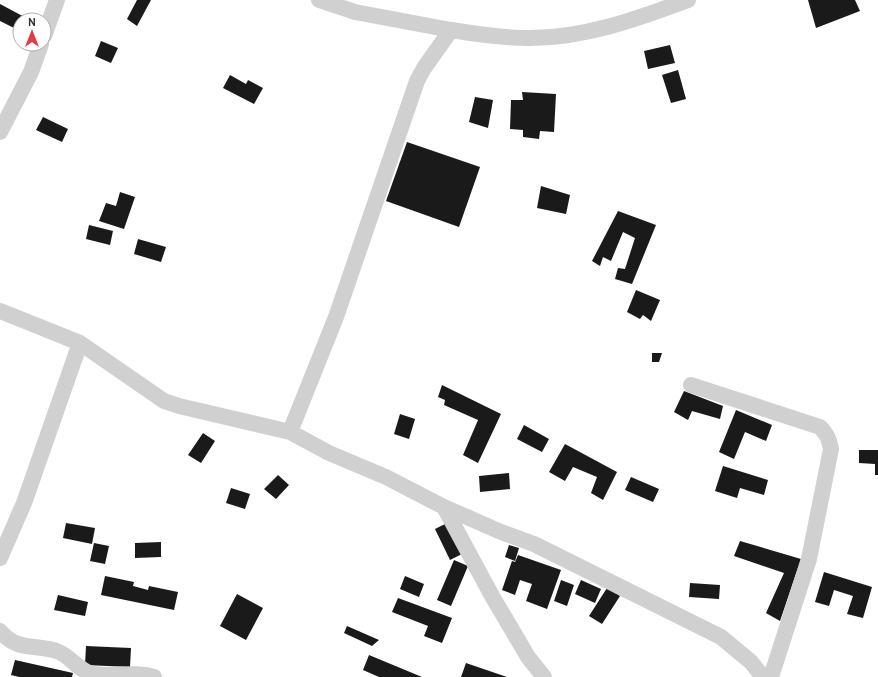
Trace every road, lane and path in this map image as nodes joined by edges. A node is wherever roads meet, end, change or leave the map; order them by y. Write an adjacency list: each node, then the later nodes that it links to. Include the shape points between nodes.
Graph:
1 (57, 0): 4 (street)
2 (319, 0): 5 (street, via 355,12)
3 (688, 0): 5 (street, via 647,16 592,30 552,36 528,38)
4 (52, 14)
5 (451, 30): 11 (street, via 417,81 336,318)
6 (38, 52): 7 (street, via 31,72)
7 (0, 132)
8 (0, 311): 9 (street)
9 (80, 343): 11 (street, via 164,401); 13 (street, via 24,503)
10 (691, 385): 18 (street, via 820,427 830,440 809,559)
11 (290, 432): 12 (street)
12 (444, 507): 16 (street, via 492,596 528,657); 17 (street, via 562,556 721,637 751,662)
13 (0, 558)
14 (0, 631): 15 (street, via 17,644 59,652 91,674 144,674)
15 (154, 677)
16 (544, 677)
17 (763, 677)
18 (771, 677)

